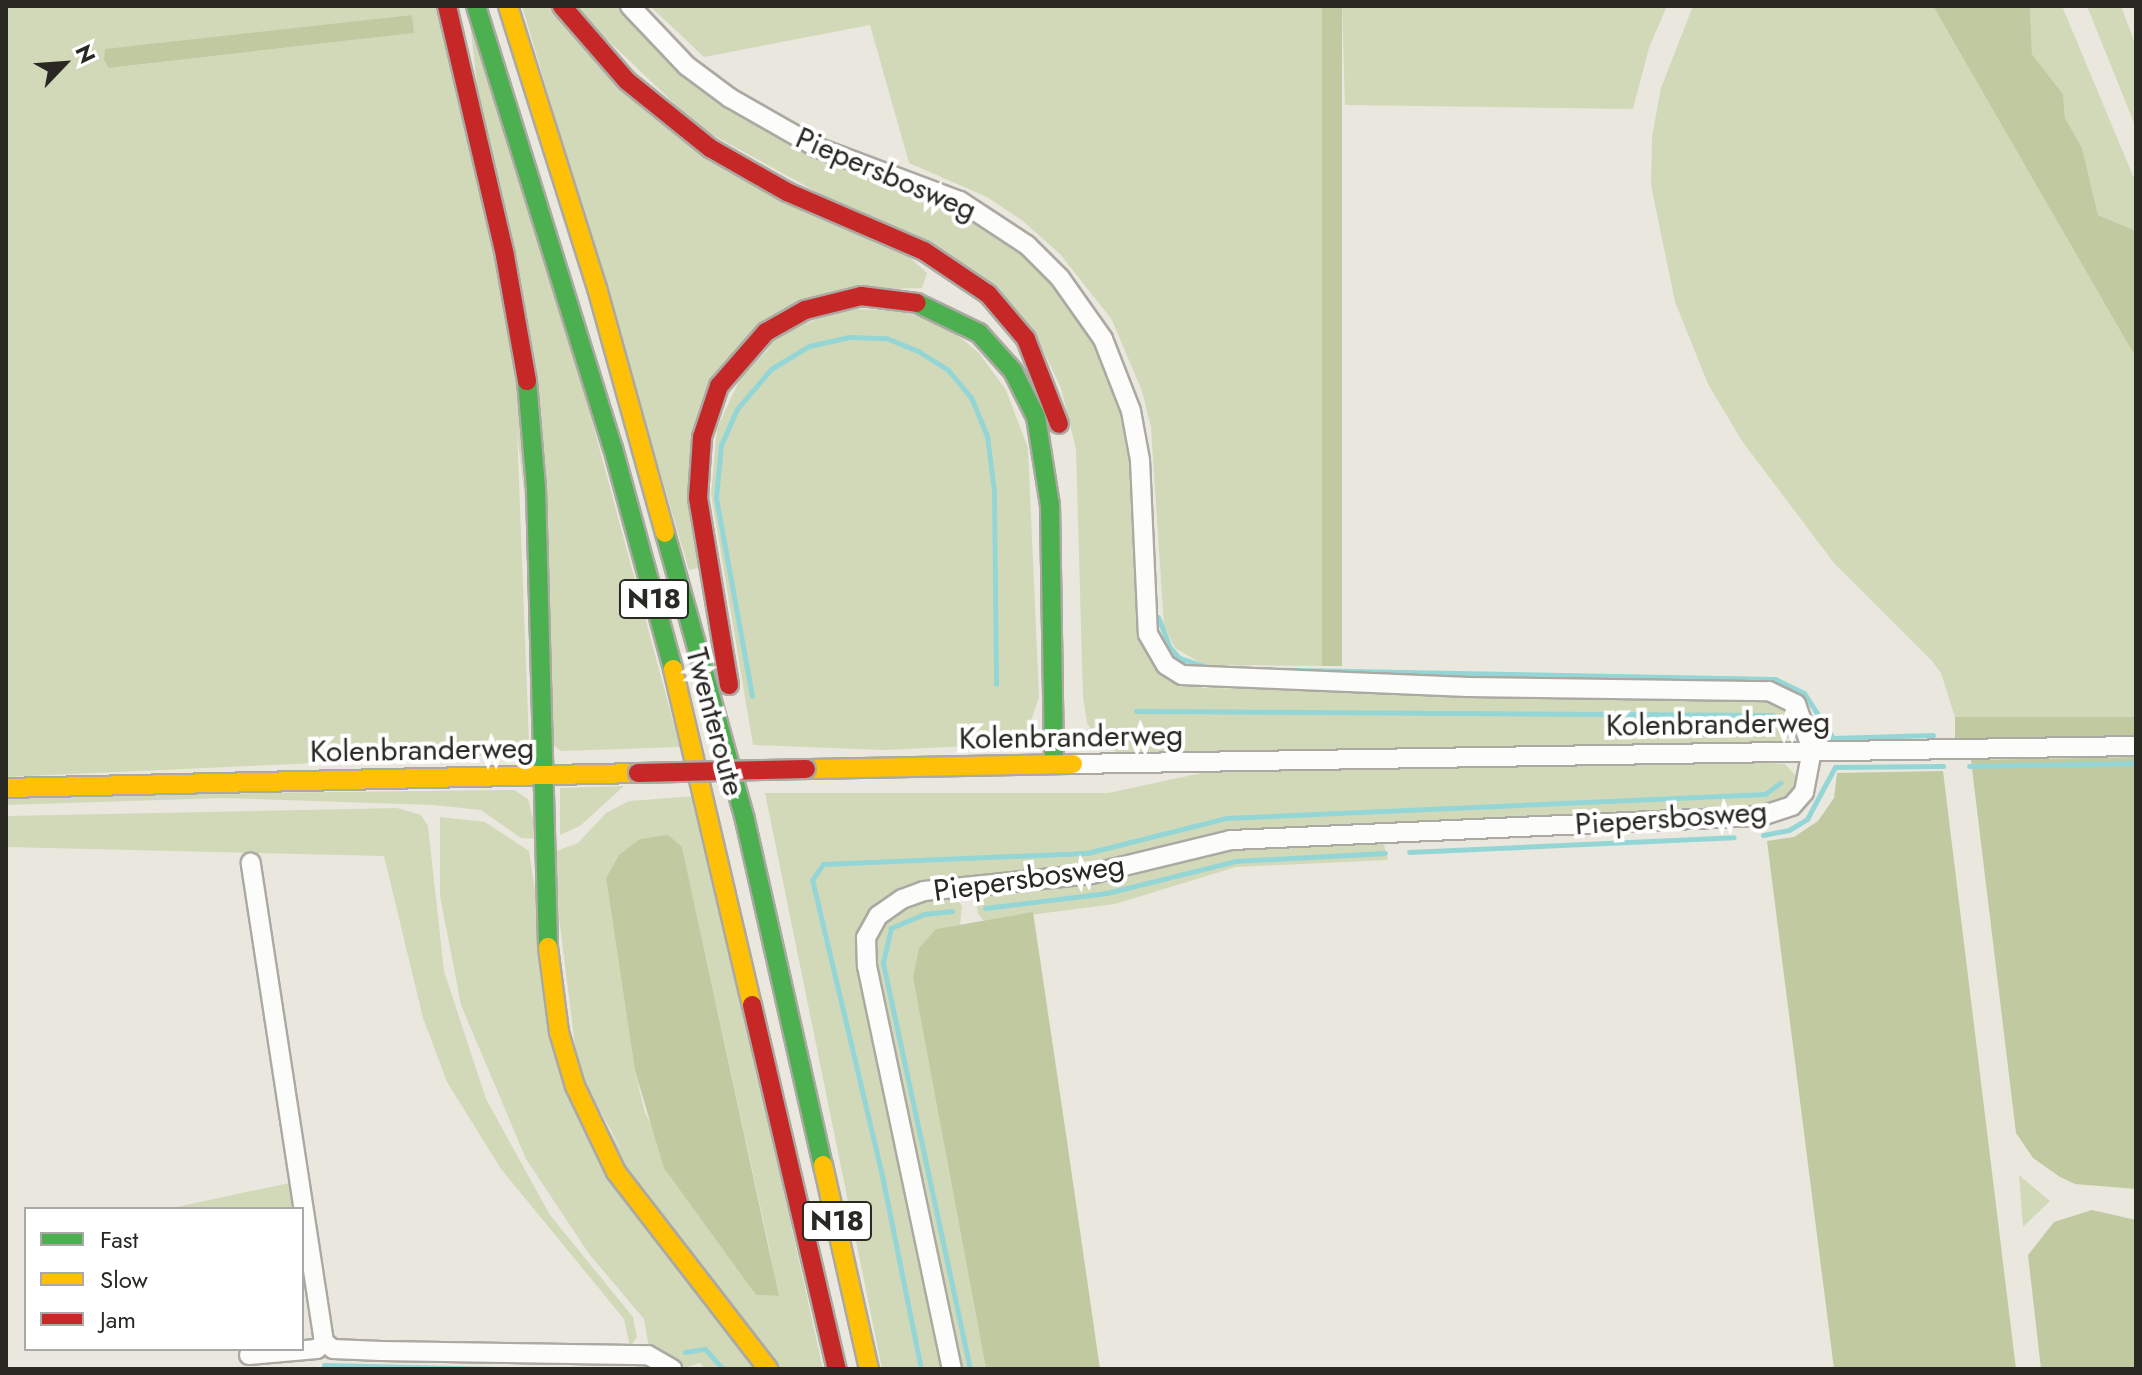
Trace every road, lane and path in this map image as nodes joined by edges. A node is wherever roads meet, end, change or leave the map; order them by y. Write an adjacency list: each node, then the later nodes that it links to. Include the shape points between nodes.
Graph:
1 (447, 6): 11 (main road, via 505,256 527,379 536,488)
2 (476, 6): 23 (main road, Twenteroute / N18, via 609,433 688,727)
3 (508, 6): 13 (main road, Twenteroute / N18, via 605,318)
4 (562, 6): 6 (main road, via 627,81 710,148 787,192 924,251 988,294 1026,339 1039,364)
5 (630, 6): 9 (street, Piepersbosweg, via 687,66 742,106 816,147 960,201 1027,245 1060,278 1103,339 1131,411 1140,460 1148,634 1166,665 1182,675 1453,687 1769,691 1796,704)
6 (1062, 438)
7 (1065, 469): 10 (main road)
8 (2136, 746): 9 (street, Kolenbranderweg)
9 (1812, 750): 10 (street, Kolenbranderweg); 25 (street, Piepersbosweg, via 1804,792 1792,806 1762,816 1231,840 1092,874 924,891 878,916 866,938 867,966)
10 (1064, 764): 11 (main road, Kolenbranderweg, bridge); 13 (main road, N18, via 1048,473 1026,394 998,351 958,319 911,300 838,299 785,320 744,352 719,386 702,437 701,534 733,708)
11 (543, 775): 12 (main road, Kolenbranderweg); 22 (main road, via 550,979 575,1086 632,1198)
12 (6, 788)
13 (745, 820): 24 (main road, Twenteroute / N18)
14 (251, 863): 15 (street)
15 (303, 1207)
16 (304, 1211): 17 (street)
17 (324, 1342): 18 (street); 21 (street, via 333,1349 648,1355)
18 (304, 1350)
19 (294, 1351): 20 (street)
20 (249, 1355)
21 (672, 1369)
22 (768, 1369)
23 (837, 1369)
24 (869, 1369)
25 (952, 1369)

